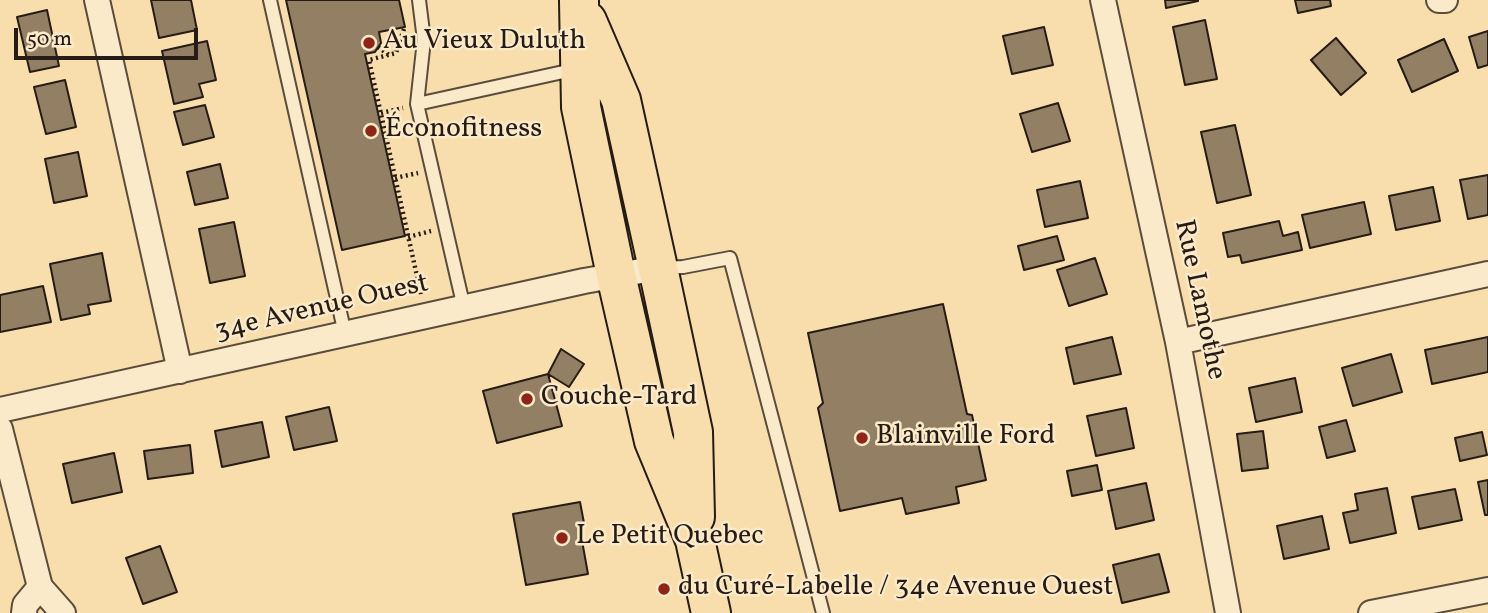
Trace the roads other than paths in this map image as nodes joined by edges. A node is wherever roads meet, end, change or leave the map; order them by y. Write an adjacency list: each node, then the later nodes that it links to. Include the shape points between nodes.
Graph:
1 (97, 0): 16 (street)
2 (271, 0): 14 (lane)
3 (419, 0): 9 (lane, via 424,40)
4 (1103, 0): 15 (street, Rue Lamothe)
5 (1439, 0): 6 (street)
6 (1446, 0)
7 (578, 1): 8 (main road)
8 (593, 66): 9 (lane); 10 (main road, via 621,100); 12 (main road, via 581,107)
9 (417, 104): 13 (lane)
10 (658, 268): 12 (street, 34e Avenue Ouest); 19 (main road, via 693,432); 25 (lane, via 730,258)
11 (1488, 274): 15 (street)
12 (617, 275): 13 (street, 34e Avenue Ouest); 19 (main road, via 654,441)
13 (464, 307): 14 (street, 34e Avenue Ouest)
14 (345, 334): 16 (street, 34e Avenue Ouest)
15 (1178, 342): 26 (street, Rue Lamothe)
16 (180, 371): 17 (street, 34e Avenue Ouest)
17 (0, 410)
18 (0, 429): 20 (street)
19 (695, 540): 24 (main road)
20 (40, 587): 22 (street); 23 (street)
21 (1488, 591): 27 (street)
22 (23, 613)
23 (63, 613)
24 (711, 613)
25 (823, 613)
26 (1228, 613)
27 (1371, 613)

